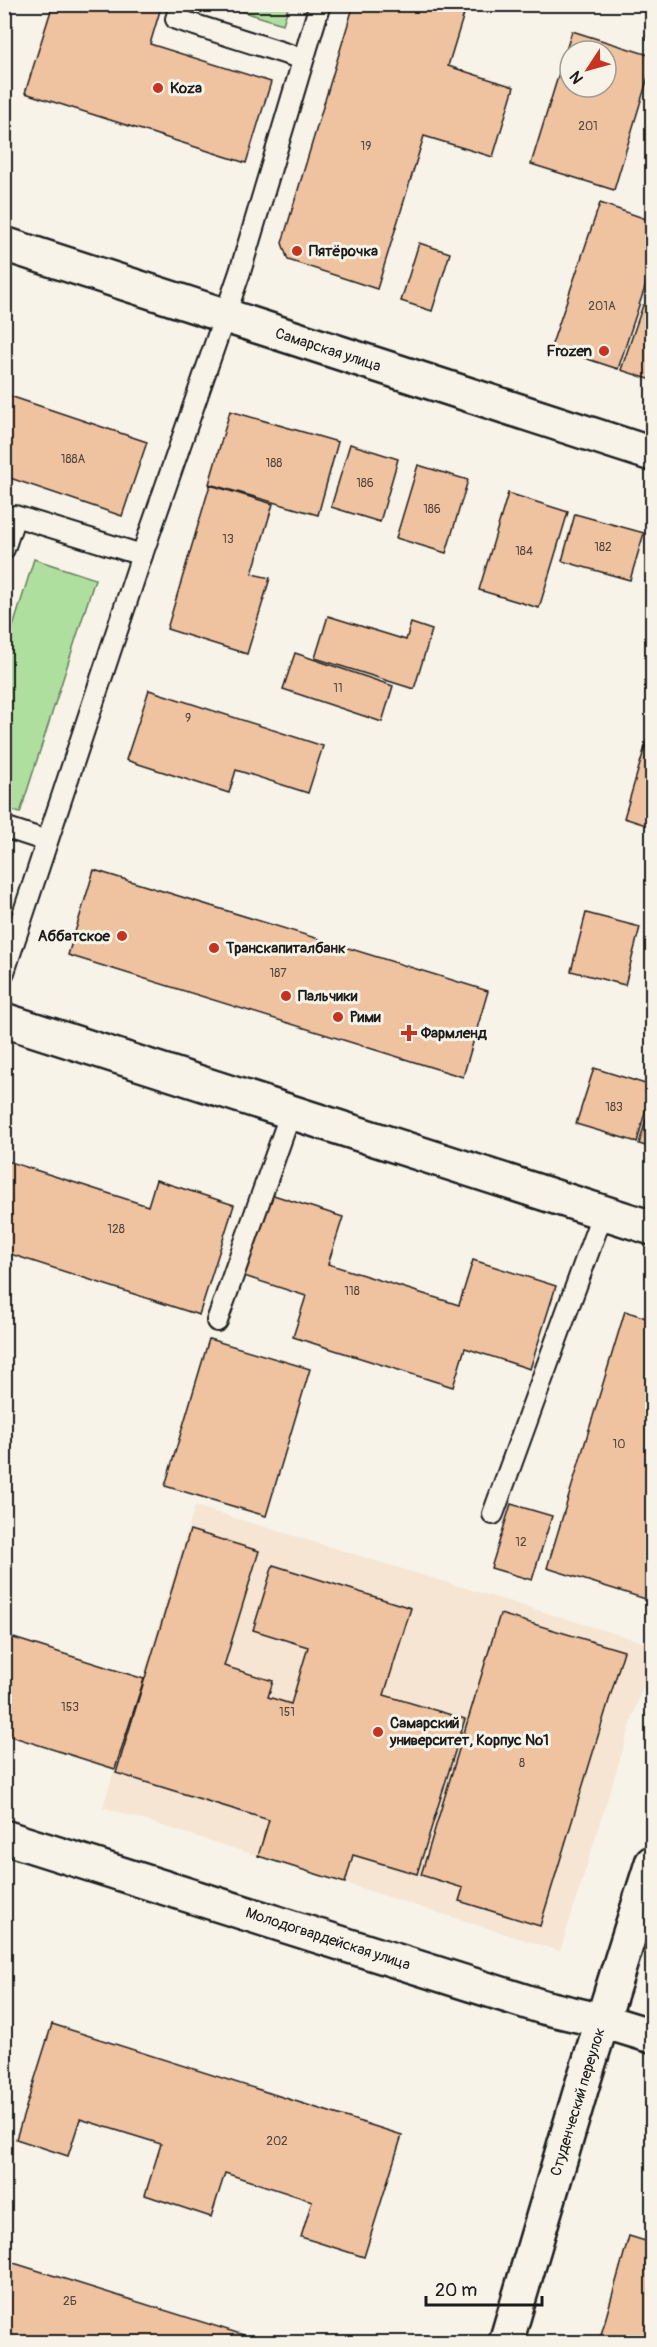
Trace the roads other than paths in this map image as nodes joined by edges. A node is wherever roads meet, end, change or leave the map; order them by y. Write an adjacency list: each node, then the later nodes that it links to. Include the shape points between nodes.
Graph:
1 (181, 4): 3 (lane, via 176,19)
2 (320, 4): 3 (lane)
3 (303, 59): 5 (lane)
4 (4, 244): 5 (street, Самарская улица)
5 (225, 315): 6 (street, Самарская улица); 8 (lane)
6 (652, 454)
7 (4, 549): 8 (lane, via 15,516)
8 (142, 555): 10 (lane)
9 (4, 828): 10 (lane)
10 (47, 842): 11 (lane)
11 (4, 972)
12 (4, 1020): 13 (street)
13 (291, 1112): 14 (street); 16 (lane)
14 (603, 1212): 15 (street); 17 (lane)
15 (652, 1228)
16 (217, 1321)
17 (493, 1514)
18 (4, 1837): 20 (street, Молодогвардейская улица, via 532,2003)
19 (652, 1863): 20 (street, Студенческий переулок)
20 (603, 2021): 21 (street, Молодогвардейская улица); 22 (street, Студенческий переулок)
21 (652, 2036)
22 (506, 2343)

